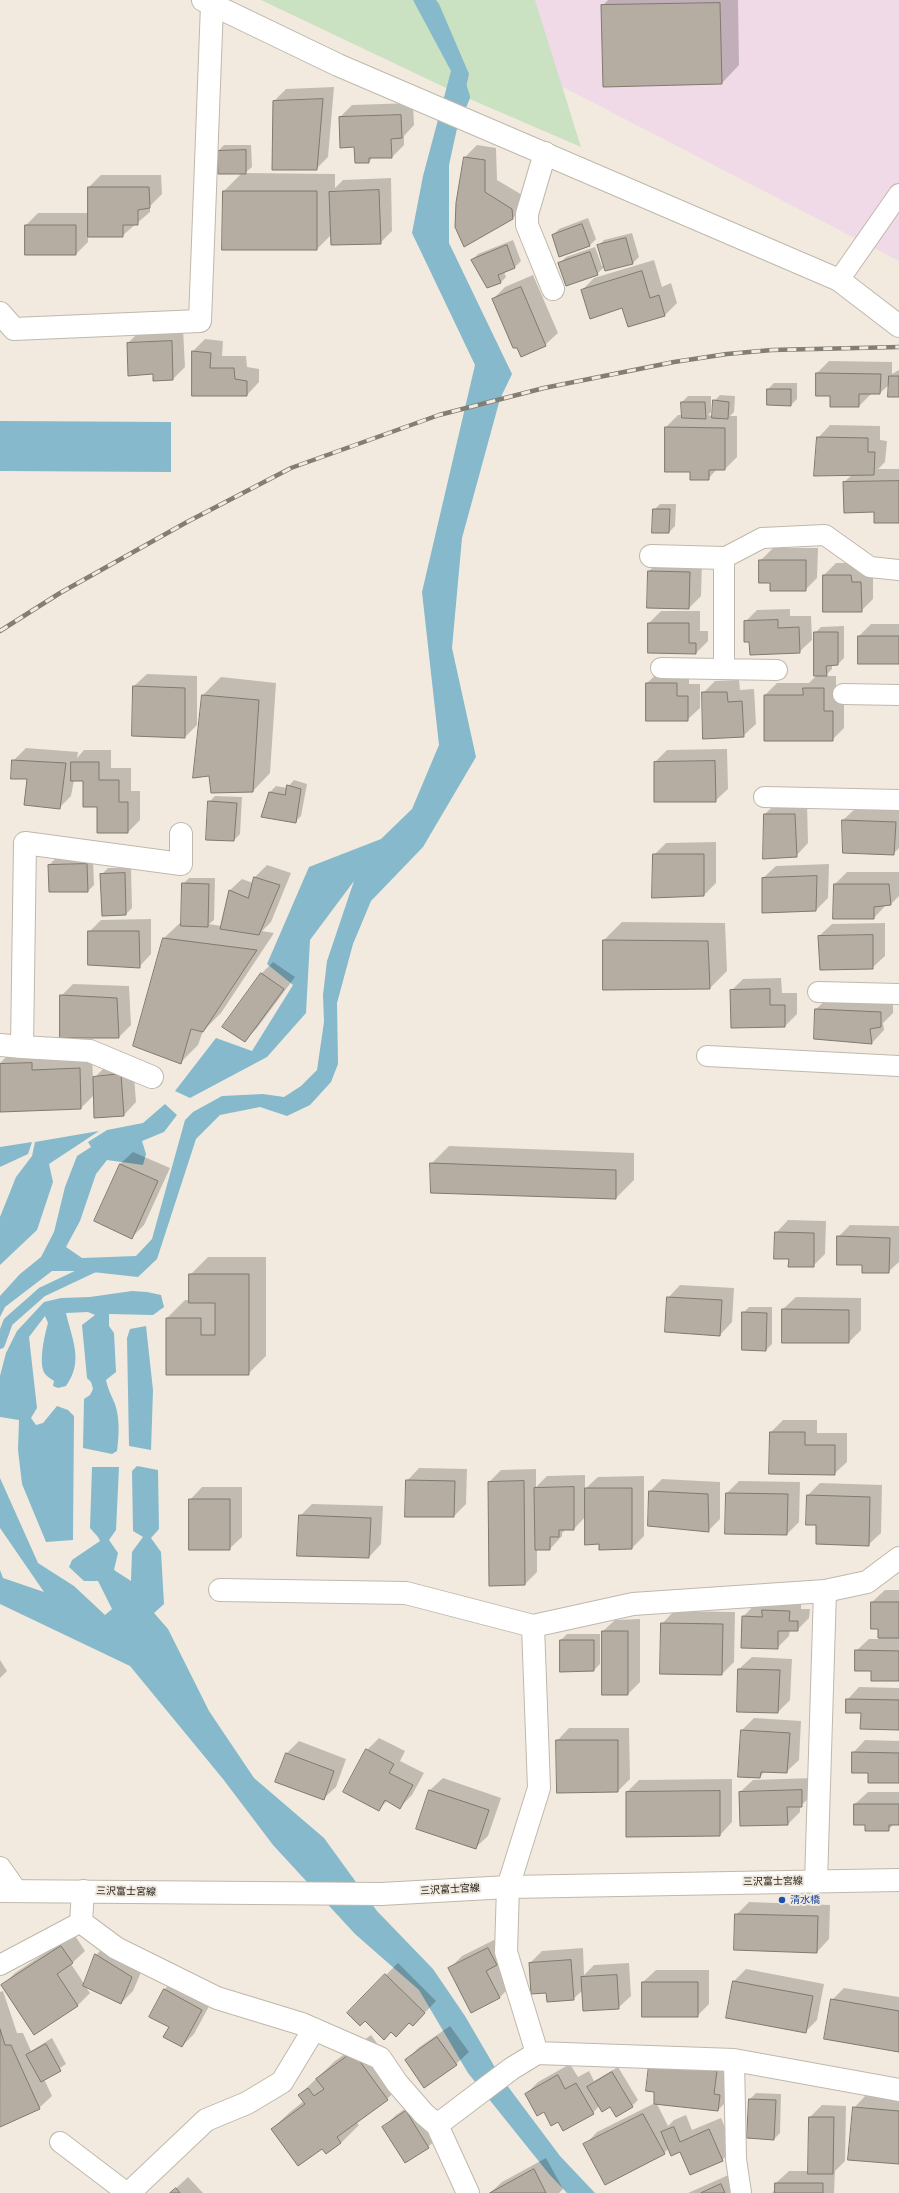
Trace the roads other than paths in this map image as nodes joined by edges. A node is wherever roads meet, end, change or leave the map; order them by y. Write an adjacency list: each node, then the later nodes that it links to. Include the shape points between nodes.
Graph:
1 (208, 2): 2 (street, via 338,64); 6 (street, via 200,321 14,329)
2 (545, 153): 4 (street); 5 (street, via 527,214 527,225)
3 (899, 194): 4 (lane)
4 (839, 280): 7 (street)
5 (554, 289)
6 (0, 312)
7 (899, 326)
8 (651, 556): 9 (street)
9 (724, 558): 10 (lane, via 762,538 825,535 870,567); 12 (lane)
10 (899, 570)
11 (661, 668): 12 (lane)
12 (724, 669): 13 (lane)
13 (777, 670)
14 (843, 694): 15 (lane)
15 (899, 695)
16 (764, 797): 17 (lane)
17 (899, 800)
18 (180, 834): 22 (street, via 181,864 25,843)
19 (818, 992): 20 (lane)
20 (899, 994)
21 (0, 1045): 22 (street)
22 (22, 1047): 25 (street, via 90,1051)
23 (707, 1056): 24 (lane)
24 (899, 1066)
25 (152, 1077)
26 (899, 1558): 28 (street, via 867,1582)
27 (220, 1590): 29 (street, via 406,1594)
28 (825, 1591): 29 (street, via 633,1604); 32 (street)
29 (533, 1626): 33 (street, via 539,1788)
30 (0, 1868): 34 (street)
31 (899, 1880): 32 (street, 三沢富士宮線)
32 (816, 1882): 33 (street, 三沢富士宮線)
33 (508, 1887): 35 (street, 三沢富士宮線, via 382,1894); 39 (street, via 506,1952)
34 (8, 1891): 35 (street, 三沢富士宮線)
35 (83, 1891): 36 (street)
36 (81, 1922): 37 (lane); 38 (street, via 116,1948 217,1998)
37 (0, 1965)
38 (314, 2029): 42 (street, via 380,2058 424,2114); 44 (street, via 282,2082 247,2103 206,2120)
39 (537, 2053): 40 (street); 42 (street, via 511,2069)
40 (734, 2060): 41 (street); 46 (lane, via 736,2158)
41 (899, 2090)
42 (438, 2125): 45 (street)
43 (60, 2142): 44 (lane)
44 (128, 2193)
45 (468, 2193)
46 (741, 2193)

